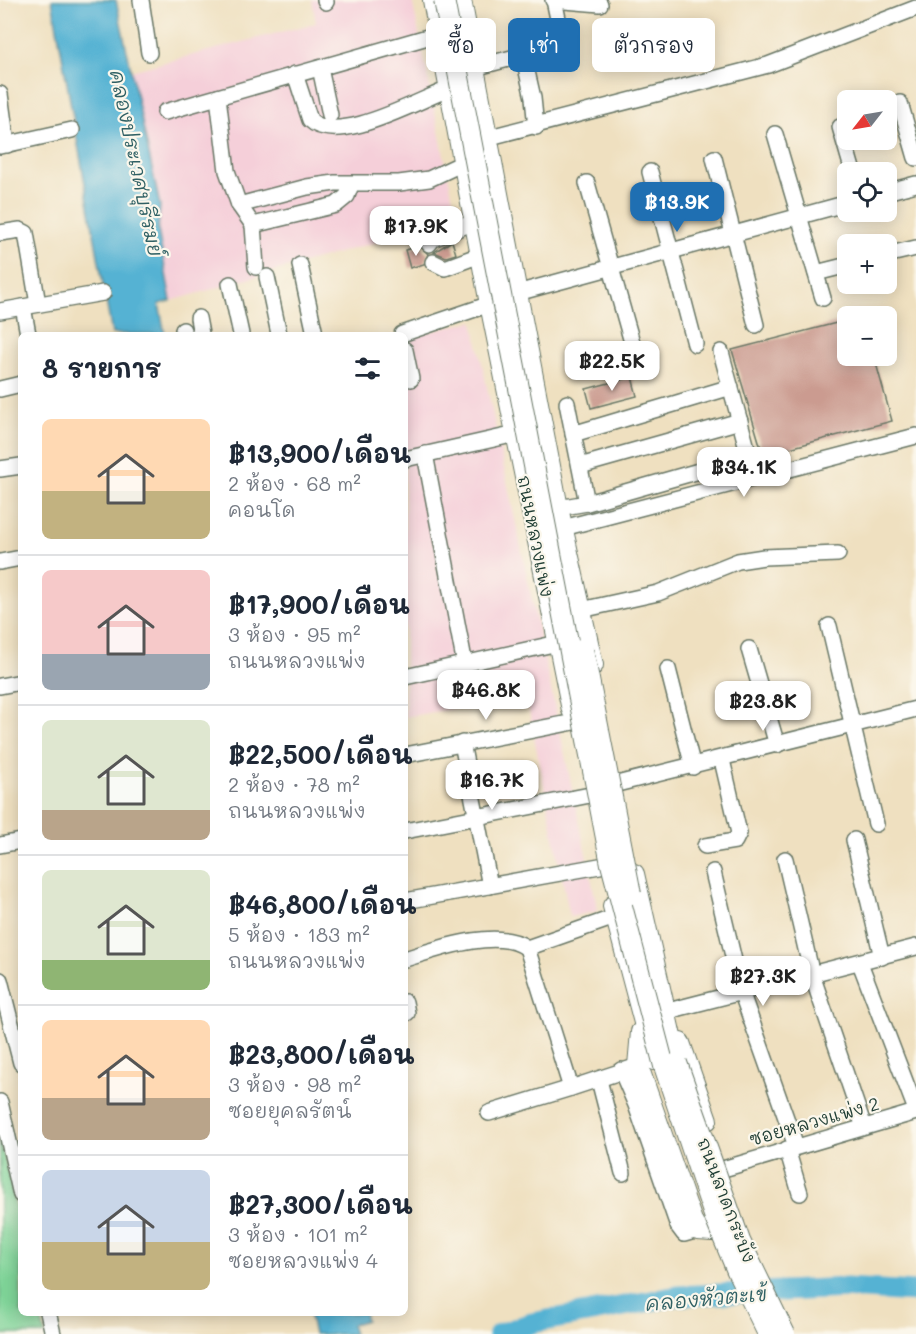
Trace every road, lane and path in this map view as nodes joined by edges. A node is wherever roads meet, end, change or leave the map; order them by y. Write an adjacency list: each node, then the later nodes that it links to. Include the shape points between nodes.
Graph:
1 (141, 0): 11 (street)
2 (433, 0): 8 (main road, ถนนหลวงแพ่ง)
3 (444, 0): 150 (main road, bridge, via 610,864 663,1066 715,1218)
4 (554, 0): 5 (street); 9 (street)
5 (600, 4)
6 (462, 5): 30 (main road)
7 (916, 8): 23 (street, via 768,65)
8 (436, 18)
9 (558, 18)
10 (426, 37): 12 (street)
11 (149, 53)
12 (320, 68): 16 (street); 22 (street)
13 (446, 72): 17 (main road, ถนนหลวงแพ่ง)
14 (475, 72): 26 (main road, ถนนหลวงแพ่ง)
15 (526, 72): 23 (street)
16 (295, 74): 17 (street, via 310,120 330,130 404,110); 19 (street)
17 (449, 88): 30 (main road, ถนนหลวงแพ่ง)
18 (0, 94): 27 (street)
19 (218, 97): 21 (street); 36 (street, via 224,153)
20 (900, 103): 29 (street)
21 (165, 112)
22 (330, 115)
23 (536, 126): 26 (street)
24 (72, 130): 27 (street)
25 (775, 134): 38 (street)
26 (486, 138): 55 (main road, ถนนหลวงแพ่ง)
27 (4, 145)
28 (714, 158): 42 (street)
29 (916, 158)
30 (472, 163): 34 (street, via 429,179); 39 (main road, ถนนหลวงแพ่ง); 151 (main road, bridge, via 579,629 648,981 701,1161)
31 (650, 172): 45 (street)
32 (587, 183): 50 (street)
33 (916, 184): 35 (street)
34 (351, 185): 36 (street, via 307,187); 40 (street, via 347,196 336,205)
35 (897, 189)
36 (239, 205): 40 (street)
37 (837, 206): 38 (street)
38 (799, 216): 42 (street); 52 (street)
39 (474, 222): 43 (street); 47 (main road, ถนนหลวงแพ่ง)
40 (253, 225): 65 (street)
41 (0, 233): 58 (street, via 26,233)
42 (733, 235): 45 (street); 61 (street)
43 (429, 244)
44 (916, 248): 46 (street)
45 (670, 252): 50 (street); 68 (street)
46 (897, 252)
47 (480, 255): 48 (street, via 445,268); 57 (main road, ถนนหลวงแพ่ง)
48 (433, 262)
49 (300, 265): 66 (street)
50 (611, 268): 55 (street); 70 (street)
51 (837, 268): 52 (street)
52 (816, 273): 56 (street)
53 (230, 284): 64 (street)
54 (103, 293): 58 (street)
55 (517, 293): 87 (main road, ถนนหลวงแพ่ง)
56 (823, 298)
57 (490, 304): 67 (street); 78 (main road, ถนนหลวงแพ่ง)
58 (31, 306): 59 (street); 62 (street)
59 (0, 311)
60 (198, 318): 63 (street)
61 (756, 325)
62 (28, 332)
63 (201, 332)
64 (241, 332)
65 (278, 332)
66 (315, 332)
67 (408, 332)
68 (695, 344)
69 (721, 352): 74 (street)
70 (635, 353)
71 (408, 364): 72 (street)
72 (411, 379)
73 (18, 385): 75 (street)
74 (731, 387): 77 (street); 79 (street)
75 (0, 389)
76 (567, 402): 79 (street)
77 (740, 420): 84 (street); 86 (street, via 747,447 741,459)
78 (516, 434): 81 (street); 94 (main road, ถนนหลวงแพ่ง)
79 (573, 434): 84 (street)
80 (916, 436): 88 (street)
81 (425, 454): 82 (street); 96 (street)
82 (408, 458)
83 (18, 466): 85 (street)
84 (580, 466): 86 (street)
85 (0, 469)
86 (587, 503): 87 (street)
87 (558, 508): 88 (main road, ถนนหลวงแพ่ง)
88 (563, 528): 92 (main road, ถนนหลวงแพ่ง)
89 (838, 555): 92 (street, via 738,561 657,593)
90 (18, 558): 91 (street)
91 (0, 561)
92 (581, 609): 109 (main road, ถนนหลวงแพ่ง)
93 (829, 626): 103 (street)
94 (558, 643): 96 (street); 102 (main road, ถนนหลวงแพ่ง)
95 (749, 649): 105 (street)
96 (465, 665): 98 (street)
97 (668, 669): 108 (street)
98 (408, 676)
99 (18, 682): 100 (street)
100 (0, 685)
101 (916, 709): 103 (street)
102 (574, 722): 104 (street); 110 (main road, ถนนหลวงแพ่ง)
103 (855, 725): 105 (street); 112 (street)
104 (462, 743): 106 (street); 111 (street)
105 (777, 745): 107 (street)
106 (408, 754)
107 (722, 760): 108 (street); 117 (street, via 739,833 735,841)
108 (693, 767): 109 (street)
109 (617, 784): 132 (main road, ถนนหลวงแพ่ง)
110 (590, 795): 111 (street); 119 (main road, ถนนหลวงแพ่ง)
111 (476, 816): 113 (street); 121 (street)
112 (876, 824)
113 (408, 830)
114 (854, 840): 127 (street)
115 (18, 842): 116 (street)
116 (0, 845)
117 (705, 846)
118 (785, 859): 129 (street)
119 (604, 865): 121 (street); 123 (main road, ถนนหลวงแพ่ง)
120 (713, 872): 131 (street)
121 (490, 886): 122 (street)
122 (408, 900)
123 (615, 917): 125 (street); 135 (main road, ถนนหลวงแพ่ง, via 642,1024)
124 (916, 947): 127 (street)
125 (526, 948): 126 (street, via 511,940 487,939); 137 (street)
126 (408, 957)
127 (882, 957): 128 (street)
128 (860, 963): 129 (street); 139 (street)
129 (812, 975): 131 (street); 141 (street)
130 (0, 980): 133 (street)
131 (741, 994): 132 (street); 142 (street)
132 (664, 1013): 134 (main road, ถนนหลวงแพ่ง); 143 (main road, via 687,1060)
133 (18, 1051)
134 (677, 1063): 152 (main road, ถนนลาดกระบัง, bridge, via 740,1240)
135 (639, 1068): 136 (street); 143 (main road, via 698,1230 712,1231 739,1216); 149 (main road, ถนนลาดกระบัง)
136 (599, 1080): 137 (street); 144 (street)
137 (571, 1088): 140 (street)
138 (0, 1102): 145 (street)
139 (916, 1111): 141 (street, ซอยหลวงแพ่ง 2)
140 (489, 1113)
141 (864, 1126): 142 (street, ซอยหลวงแพ่ง 2)
142 (791, 1148): 143 (street, ซอยหลวงแพ่ง 2); 146 (street)
143 (723, 1169)
144 (623, 1173)
145 (18, 1182)
146 (800, 1194)
147 (49, 1316): 148 (street)
148 (53, 1334)
149 (761, 1334)
150 (768, 1334)
151 (776, 1334)
152 (785, 1334)

